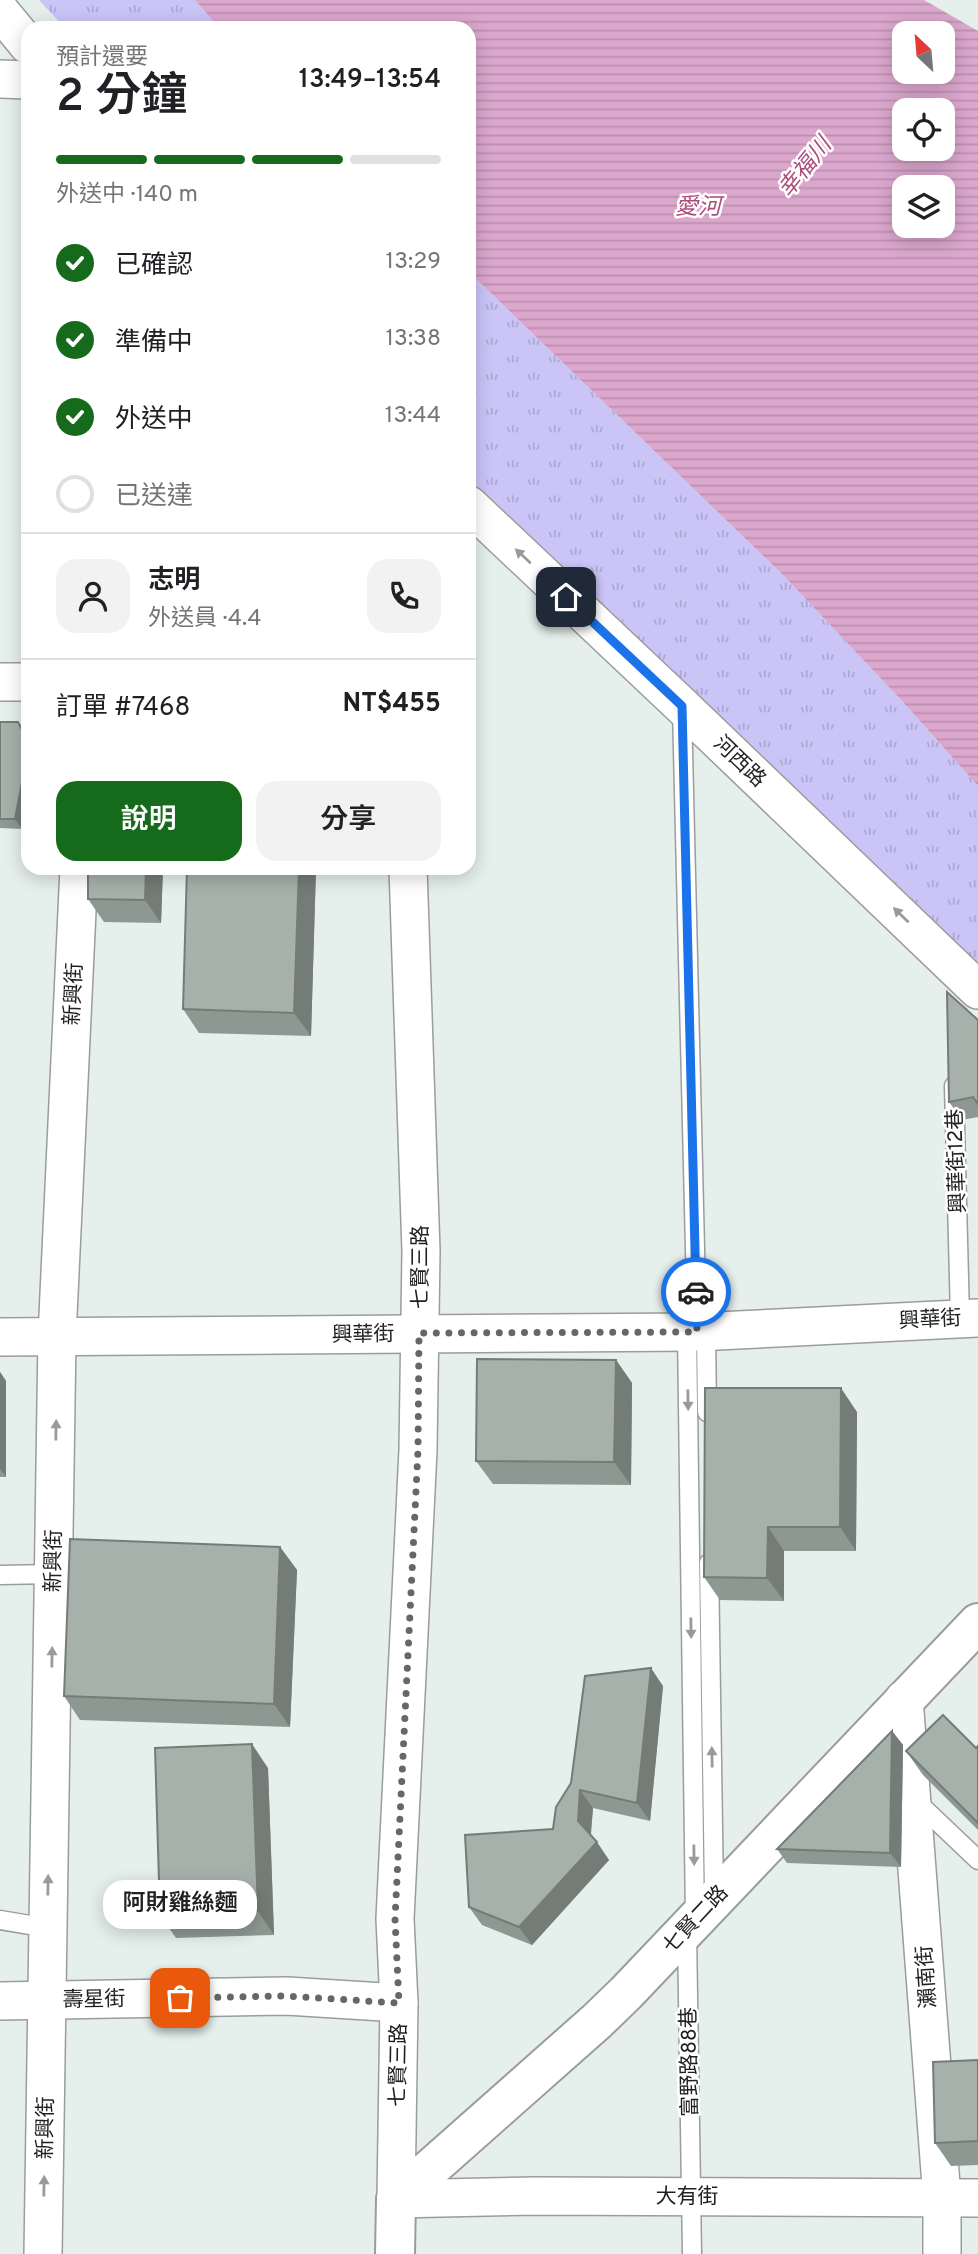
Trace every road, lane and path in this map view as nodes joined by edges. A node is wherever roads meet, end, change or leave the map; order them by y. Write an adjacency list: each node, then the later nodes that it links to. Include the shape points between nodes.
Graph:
1 (0, 11): 2 (street)
2 (21, 36)
3 (0, 79): 4 (street)
4 (21, 80)
5 (476, 512): 8 (street, 河西路, one-way to 5)
6 (0, 682): 7 (street)
7 (21, 682)
8 (682, 706): 11 (street, 河西路, one-way to 8); 14 (lane)
9 (79, 875): 17 (street, 新興街)
10 (408, 875): 15 (street, 七賢三路, via 421,1251)
11 (960, 981)
12 (953, 1071): 13 (lane, 興華街12巷)
13 (969, 1317): 14 (street, 興華街)
14 (697, 1332): 15 (street, 興華街); 18 (lane); 26 (lane, one-way to 26)
15 (419, 1333): 17 (street, 興華街); 31 (street, 七賢三路, via 418,1450 395,1919)
16 (0, 1337): 17 (street, 興華街)
17 (57, 1337): 21 (street, 新興街, one-way to 17)
18 (707, 1429)
19 (709, 1539): 26 (lane, one-way to 19)
20 (0, 1574): 21 (lane)
21 (53, 1574): 28 (street, 新興街, one-way to 21)
22 (978, 1623): 23 (street, 七賢二路)
23 (904, 1699): 24 (street, 瀨南街); 26 (street, 七賢二路)
24 (913, 1798): 25 (lane); 34 (street, 瀨南街)
25 (978, 1860)
26 (699, 1916): 32 (lane, 富野路88巷); 35 (street, 七賢二路, via 597,2021)
27 (0, 1920): 28 (lane)
28 (48, 1928): 29 (street, 新興街)
29 (47, 2000): 30 (street, 壽星街); 31 (street, 壽星街, via 286,1996); 36 (street, 新興街, one-way to 29)
30 (0, 2001)
31 (399, 2003): 35 (street, 七賢三路)
32 (692, 2196): 34 (street, 大有街); 35 (street, 大有街); 38 (lane, 富野路88巷)
33 (978, 2197): 34 (street, 大有街)
34 (942, 2198): 39 (street, 瀨南街)
35 (396, 2199): 37 (street, 七賢三路)
36 (43, 2254)
37 (395, 2254)
38 (692, 2254)
39 (942, 2254)

